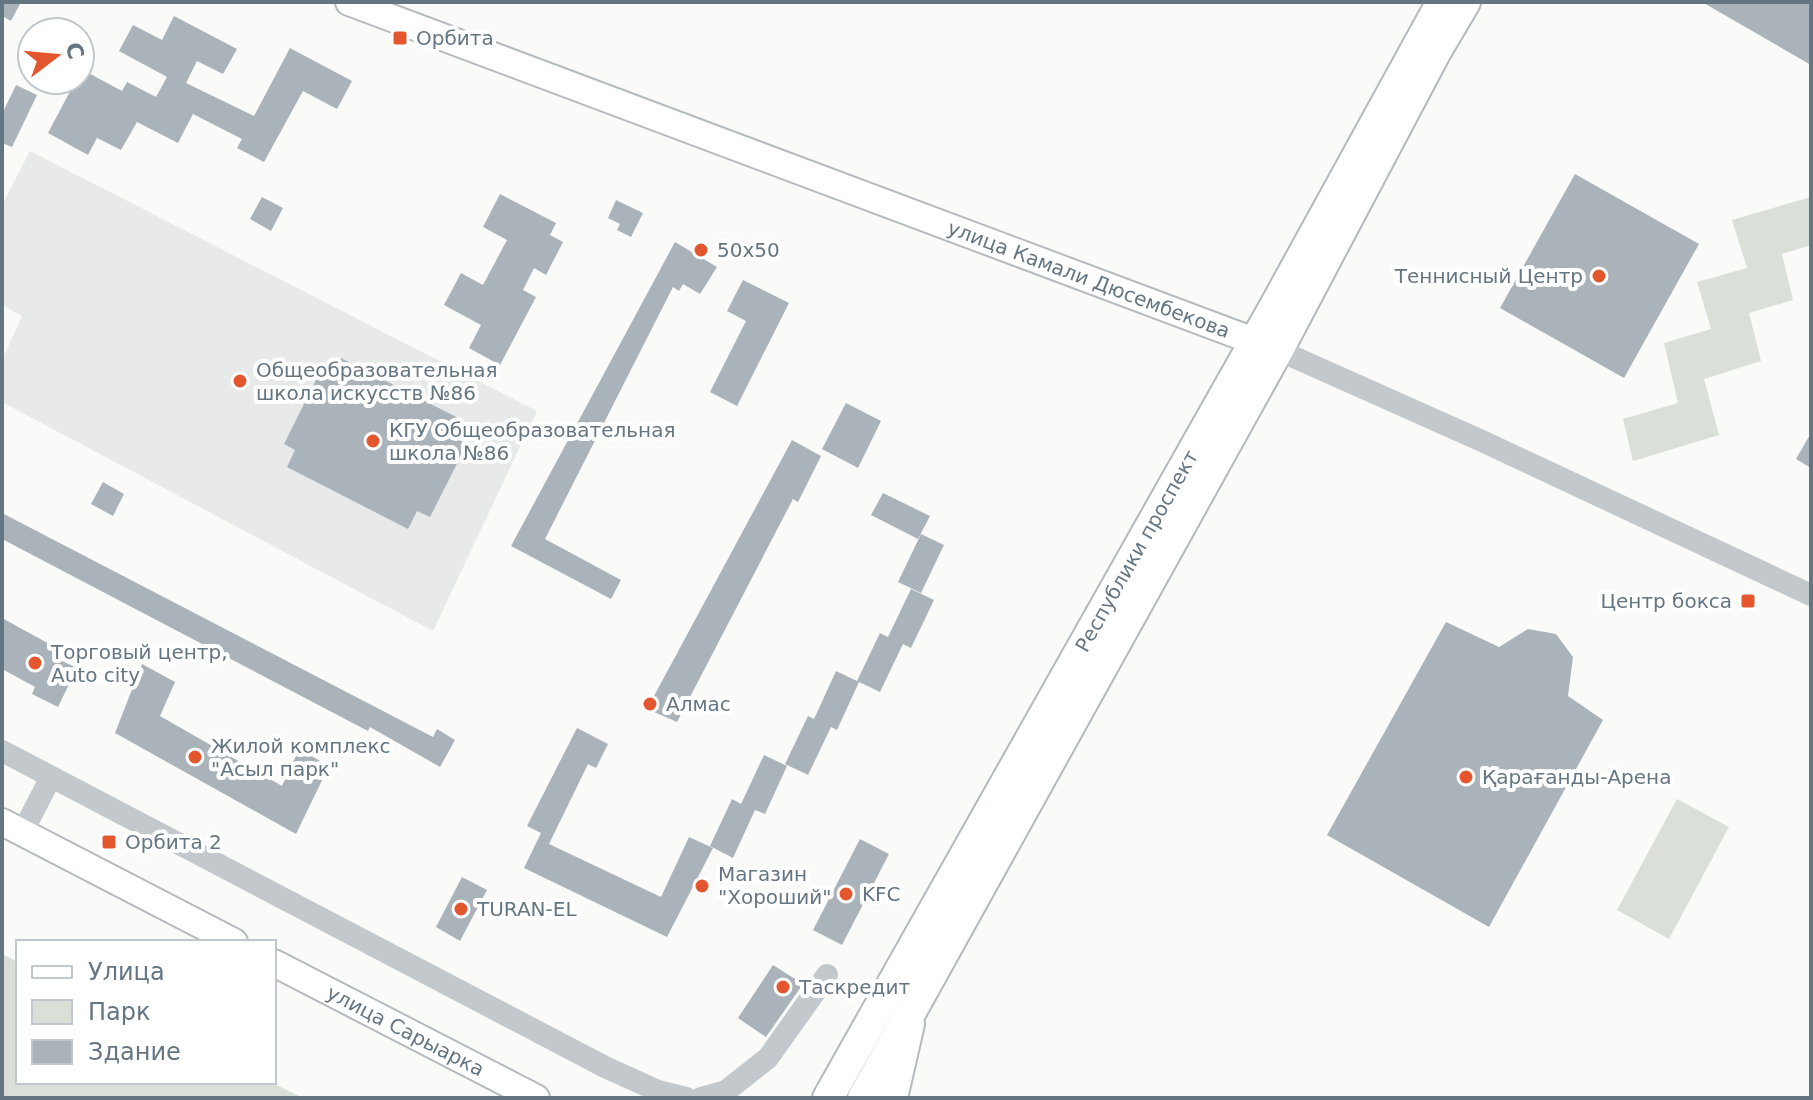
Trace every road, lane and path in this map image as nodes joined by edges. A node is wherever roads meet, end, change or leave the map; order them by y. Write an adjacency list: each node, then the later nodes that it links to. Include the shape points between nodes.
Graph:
1 (349, 2): 4 (main road, улица Камали Дюсембекова)
2 (1442, 2): 4 (highway, Республики проспект)
3 (1465, 2): 4 (highway, Республики проспект)
4 (1267, 345): 5 (street, улица Камали Дюсембекова); 12 (highway, Республики проспект); 16 (highway, Республики проспект)
5 (1811, 595)
6 (2, 751): 7 (street)
7 (51, 777): 8 (street); 14 (street, via 605,1067)
8 (12, 827): 9 (main road)
9 (230, 940)
10 (276, 964): 13 (main road, улица Сарыарка)
11 (827, 975): 15 (street, via 768,1058 726,1091)
12 (915, 1004): 17 (highway, Республики проспект); 18 (main road)
13 (536, 1098)
14 (686, 1098)
15 (701, 1098)
16 (828, 1098)
17 (863, 1098)
18 (894, 1098)

